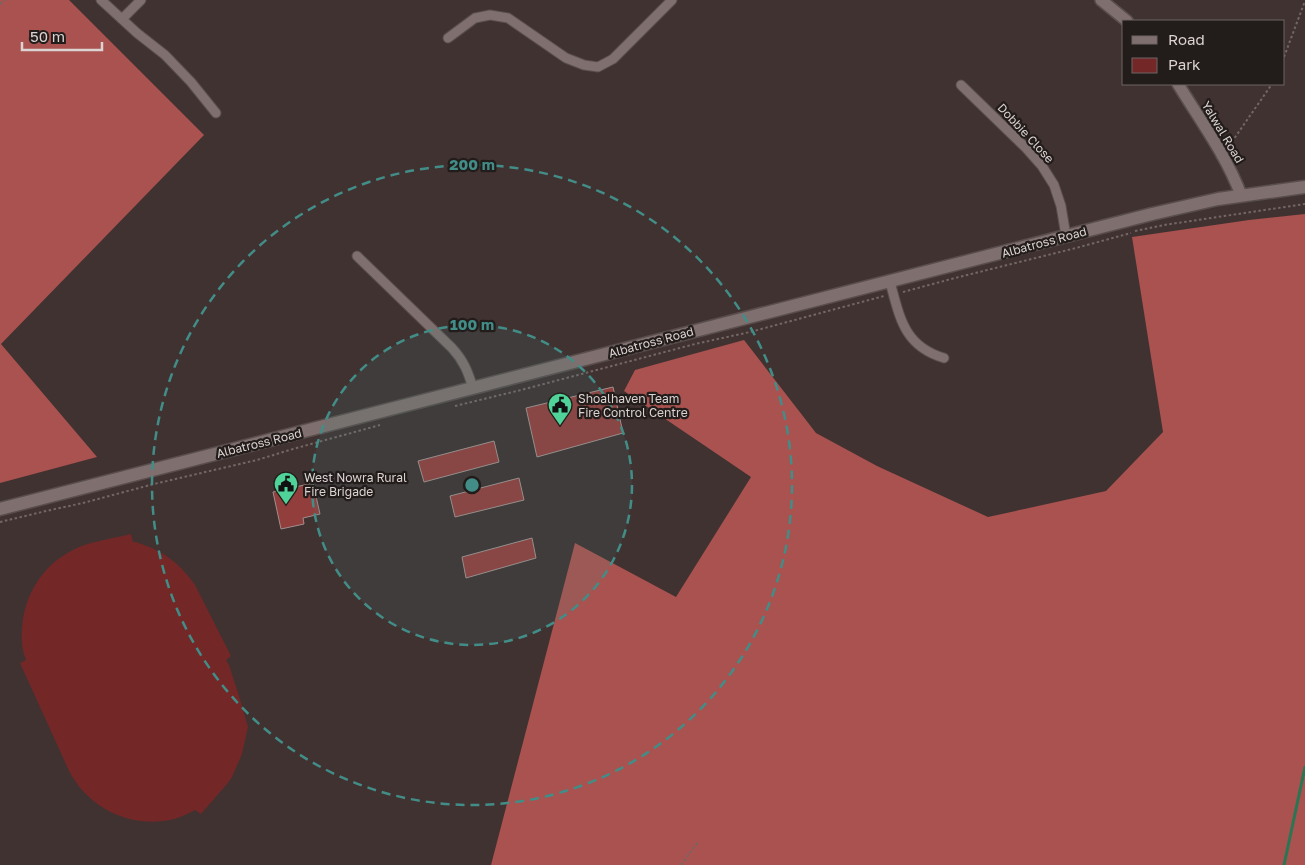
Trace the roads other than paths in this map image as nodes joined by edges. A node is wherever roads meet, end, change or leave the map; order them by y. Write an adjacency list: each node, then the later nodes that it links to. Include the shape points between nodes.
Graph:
1 (102, 0): 5 (street)
2 (141, 0): 5 (street)
3 (672, 0): 7 (street, via 613,59 598,67 566,58 508,18 490,15 475,18)
4 (1101, 0): 6 (street)
5 (122, 19): 10 (street, via 165,55)
6 (1126, 20)
7 (448, 38)
8 (961, 85): 13 (street, Dobbie Close, via 1042,166 1061,206)
9 (1179, 85): 12 (street, Yalwal Road, via 1222,156)
10 (216, 113)
11 (1305, 188): 12 (main road, Albatross Road)
12 (1241, 195): 13 (main road, Albatross Road)
13 (1066, 236): 15 (main road, Albatross Road)
14 (357, 256): 17 (street, via 461,358)
15 (891, 288): 16 (street, via 909,336 927,351); 17 (main road, Albatross Road, via 747,317)
16 (944, 358)
17 (473, 388): 18 (main road, Albatross Road)
18 (0, 509)

